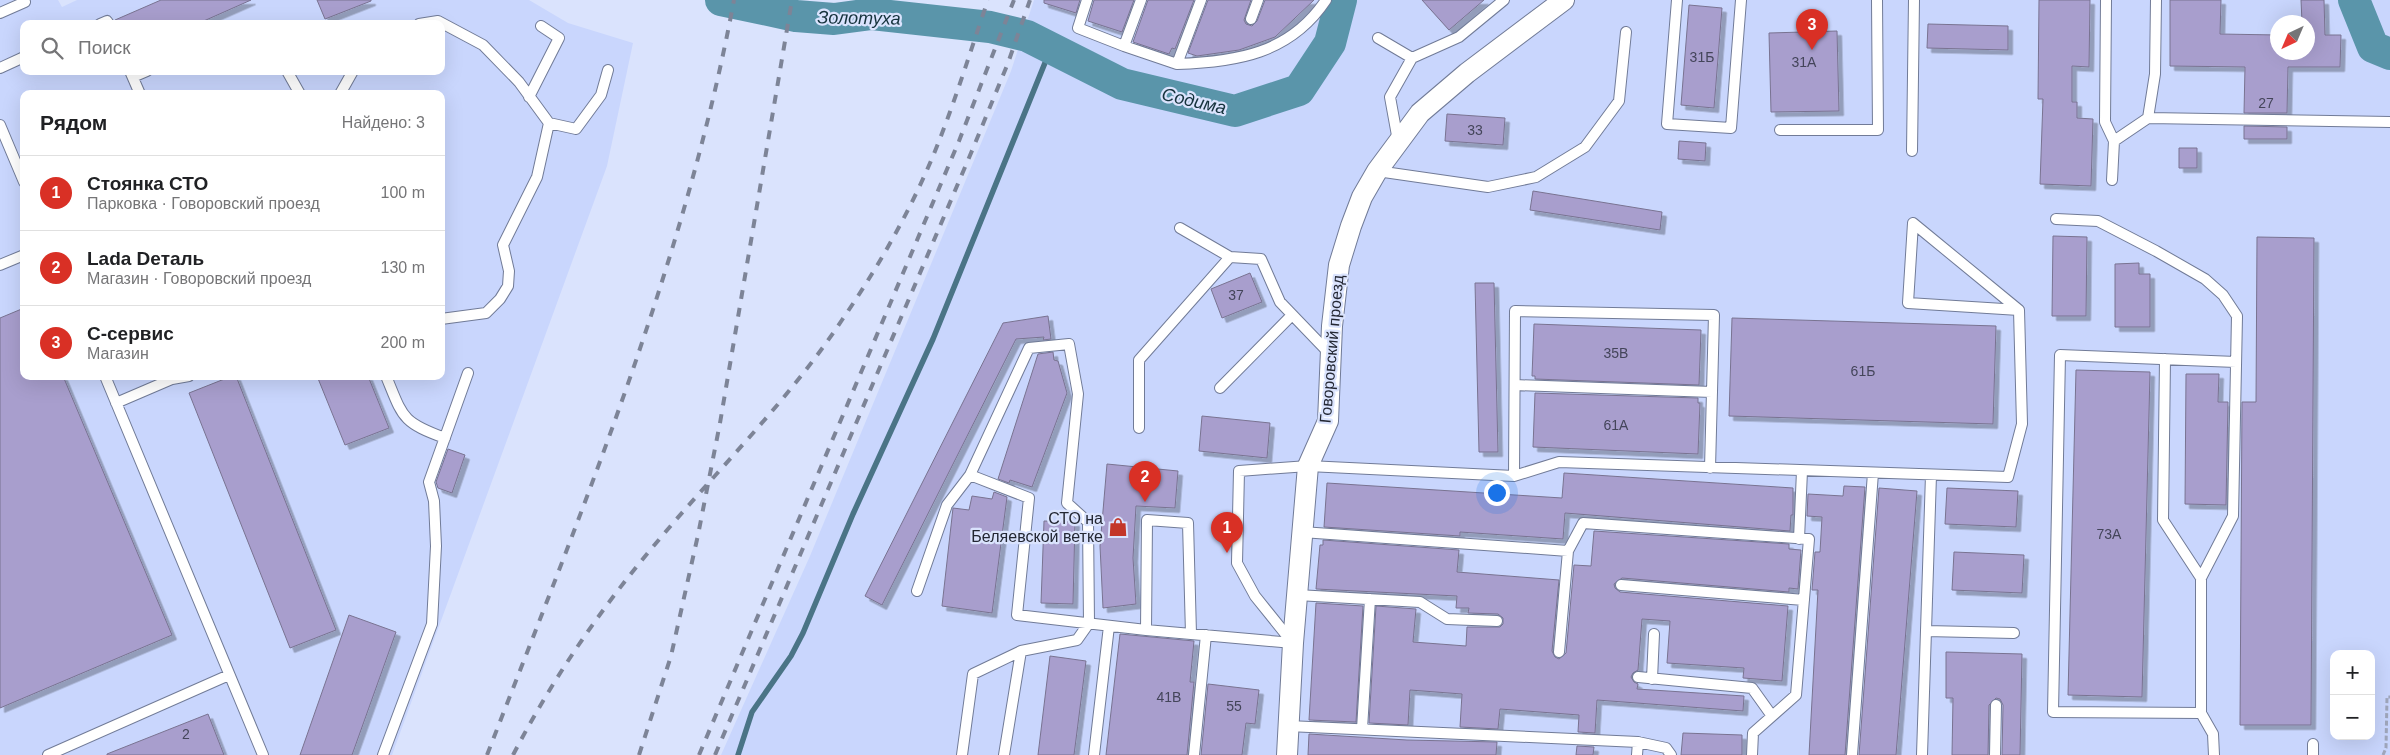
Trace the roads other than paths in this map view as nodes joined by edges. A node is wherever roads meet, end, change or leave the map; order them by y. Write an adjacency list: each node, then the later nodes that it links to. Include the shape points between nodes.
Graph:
1 (1087, 0): 21 (lane, via 1078,28)
2 (1141, 0): 21 (lane)
3 (1201, 0): 24 (lane)
4 (1258, 0): 16 (lane)
5 (1326, 0): 24 (lane, via 1296,32 1264,52 1227,61)
6 (1504, 0): 22 (lane, via 1459,37)
7 (1564, 0): 40 (street, Говоровский проезд, via 1420,113)
8 (1677, 0): 9 (lane, via 1667,124 1731,128)
9 (1741, 0)
10 (1877, 0): 38 (lane, via 1878,130)
11 (1914, 0): 41 (lane)
12 (2106, 0): 39 (lane, via 2105,122)
13 (2156, 0): 34 (lane, via 2155,74)
14 (25, 2): 15 (lane)
15 (0, 13)
16 (1251, 19)
17 (445, 25): 33 (lane, via 483,45)
18 (541, 26): 33 (lane, via 559,38)
19 (1626, 32): 42 (lane, via 1619,101 1584,147 1536,177 1488,187)
20 (1378, 38): 22 (lane)
21 (1124, 46): 24 (lane)
22 (1412, 58): 40 (lane, via 1390,97)
23 (20, 59): 25 (lane)
24 (1177, 64)
25 (0, 68)
26 (608, 70): 36 (lane, via 600,96 576,129)
27 (132, 75): 30 (lane)
28 (289, 75): 31 (lane)
29 (351, 75): 32 (lane)
30 (138, 90)
31 (298, 90)
32 (342, 90)
33 (529, 97): 36 (lane)
34 (2148, 118): 35 (lane); 39 (lane)
35 (2390, 122)
36 (549, 123): 52 (lane, via 537,177 503,245 509,271 508,286 486,313)
37 (0, 125): 43 (lane)
38 (1780, 130)
39 (2114, 141): 44 (lane)
40 (1399, 142): 42 (street, Говоровский проезд)
41 (1912, 151)
42 (1377, 171): 53 (street, Говоровский проезд, via 1362,197 1339,265)
43 (20, 172)
44 (2112, 180)
45 (2056, 219): 55 (lane, via 2098,221 2205,280 2224,295 2237,316)
46 (1180, 228): 48 (lane)
47 (20, 257): 49 (lane)
48 (1230, 258): 51 (lane, via 1261,259 1280,302); 64 (lane, via 1139,360)
49 (0, 265)
50 (2019, 310): 50 (lane, via 1908,303 1913,223 1996,292); 72 (lane, via 2022,424 2008,478)
51 (1292, 315): 53 (lane); 61 (lane)
52 (445, 318)
53 (1331, 354): 66 (street, Говоровский проезд, via 1328,421)
54 (2165, 360): 55 (lane); 76 (lane, via 2163,520); 98 (lane, via 2060,355 2053,712)
55 (2236, 362): 76 (lane, via 2233,516)
56 (468, 372): 65 (lane)
57 (107, 380): 63 (lane)
58 (170, 380): 63 (lane)
59 (388, 380): 65 (lane, via 403,415 418,428)
60 (1514, 385): 62 (lane); 62 (lane, via 1515,311 1714,315); 71 (lane)
61 (1220, 388)
62 (1712, 392): 67 (lane)
63 (116, 403): 94 (lane)
64 (1139, 428)
65 (444, 438): 106 (lane, via 429,482 434,501 436,546 432,624)
66 (1308, 466): 71 (lane); 73 (street, Говоровский проезд); 91 (lane, via 1240,471 1237,563 1254,596)
67 (1710, 468): 68 (lane); 71 (lane, via 1559,462)
68 (1802, 471): 69 (lane); 74 (lane)
69 (1873, 473): 72 (lane); 115 (lane)
70 (970, 475): 78 (lane, via 946,506); 83 (lane, via 1029,498 1017,615); 83 (lane, via 1028,348 1069,344 1078,394 1067,503 1088,522)
71 (1514, 476)
72 (1931, 476): 86 (lane)
73 (1302, 532): 75 (lane); 79 (street, Говоровский проезд)
74 (1799, 539): 75 (lane, via 1583,523); 81 (lane, via 1809,539)
75 (1568, 551): 93 (lane)
76 (2201, 578): 98 (lane)
77 (1621, 585): 81 (lane)
78 (918, 591)
79 (1297, 595): 80 (lane); 91 (street, Говоровский проезд)
80 (1370, 599): 82 (lane, via 1420,602 1447,619); 101 (lane)
81 (1804, 600): 99 (lane, via 1796,695)
82 (1497, 621)
83 (1089, 623): 84 (lane); 92 (lane, via 1077,640)
84 (1109, 626): 85 (lane); 109 (lane)
85 (1146, 630): 88 (lane); 88 (lane, via 1147,520 1188,523)
86 (1926, 632): 87 (lane); 116 (lane)
87 (2014, 633)
88 (1191, 634): 90 (lane)
89 (1654, 634): 96 (lane)
90 (1206, 635): 91 (lane); 110 (lane)
91 (1293, 642): 100 (street, Говоровский проезд)
92 (1021, 651): 107 (lane, via 973,674); 108 (lane)
93 (1559, 652)
94 (229, 675): 104 (lane); 105 (lane)
95 (1638, 677): 96 (lane)
96 (1652, 679): 99 (lane, via 1752,688)
97 (1996, 705): 117 (lane)
98 (2201, 713): 118 (lane, via 2213,734)
99 (1772, 716): 114 (lane, via 1753,733)
100 (1288, 726): 101 (lane); 111 (street, Говоровский проезд)
101 (1362, 729): 102 (lane)
102 (1638, 742): 112 (lane); 113 (lane, via 1666,748)
103 (2313, 744): 119 (lane)
104 (48, 755)
105 (263, 755)
106 (383, 755)
107 (962, 755)
108 (1004, 755)
109 (1094, 755)
110 (1194, 755)
111 (1287, 755)
112 (1637, 755)
113 (1671, 755)
114 (1752, 755)
115 (1852, 755)
116 (1922, 755)
117 (1995, 755)
118 (2214, 755)
119 (2313, 755)

